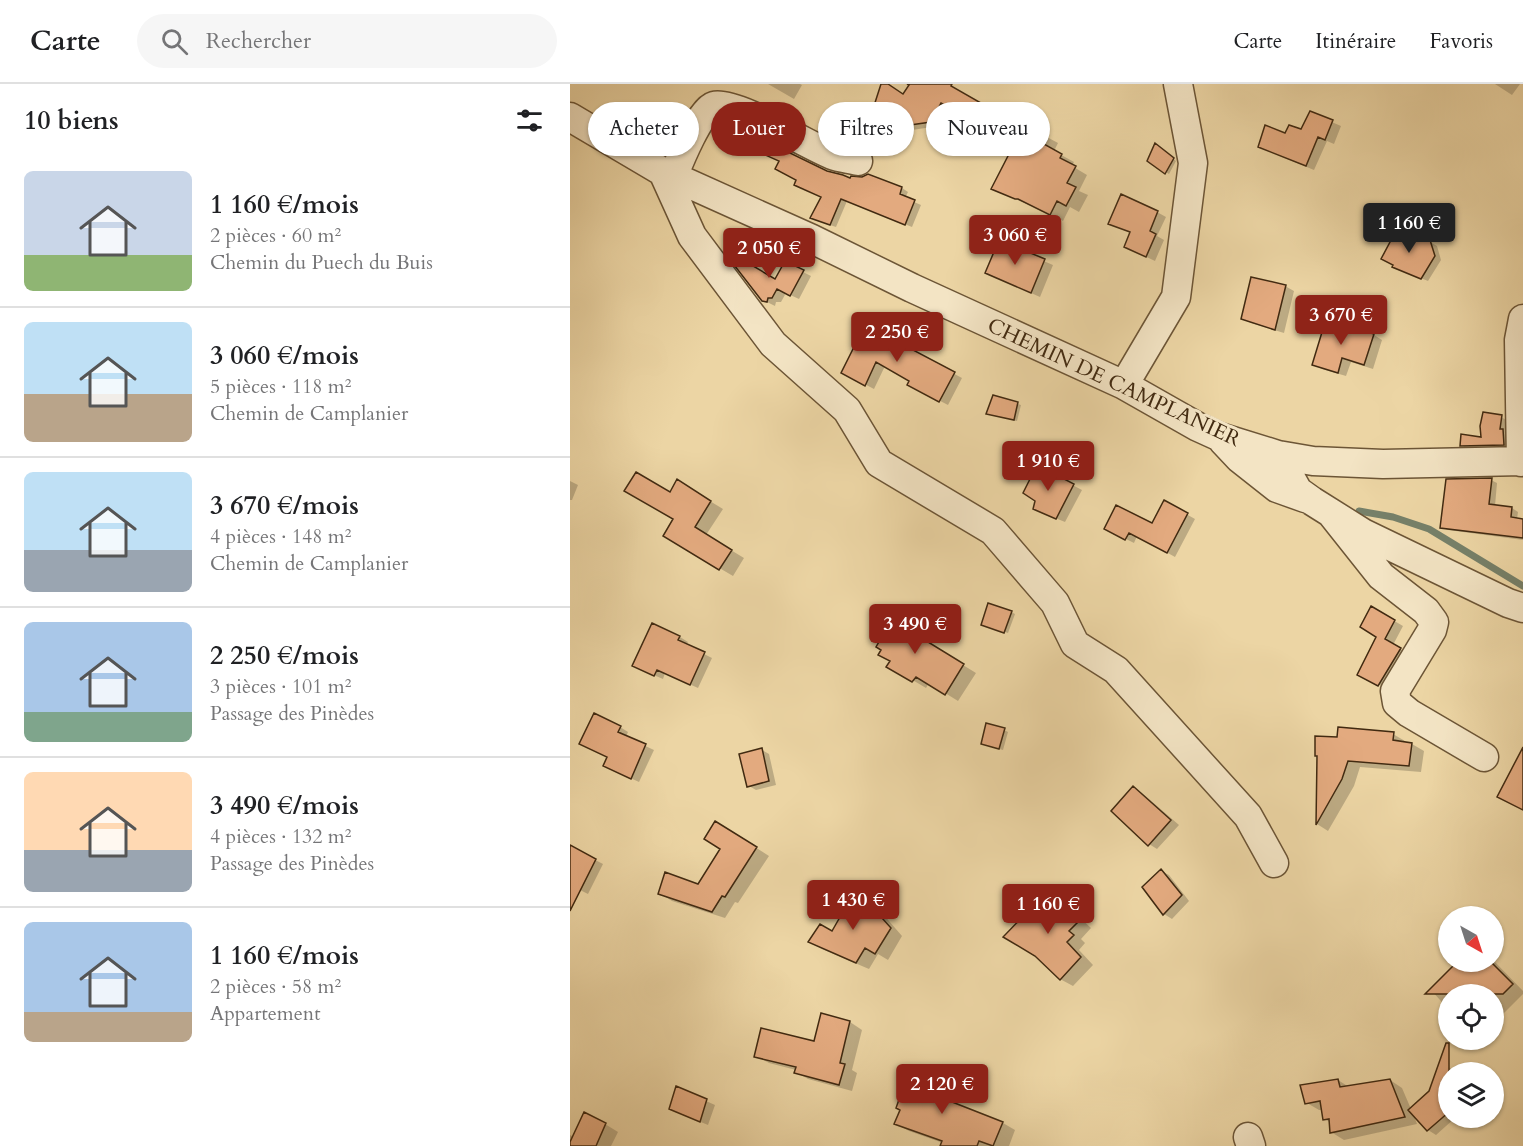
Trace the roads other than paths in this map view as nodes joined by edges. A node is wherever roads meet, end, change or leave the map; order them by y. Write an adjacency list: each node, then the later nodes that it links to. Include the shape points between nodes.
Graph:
1 (1178, 84): 6 (street, via 1193,163 1176,297)
2 (570, 117): 4 (street, CHEMIN DE CAMPLANIER)
3 (858, 161): 4 (street, via 832,155 729,106 713,106 704,113)
4 (668, 174): 6 (street, CHEMIN DE CAMPLANIER); 14 (street, via 692,236 773,344 847,410 879,463 993,531 1055,603 1075,644 1116,670 1248,816)
5 (1523, 319): 10 (street, via 1519,340)
6 (1124, 385): 7 (street, CHEMIN DE CAMPLANIER)
7 (1220, 437): 8 (street, CHEMIN DE CAMPLANIER); 11 (street, via 1277,488)
8 (1278, 455): 9 (street, CHEMIN DE CAMPLANIER); 11 (street, via 1298,491)
9 (1313, 461): 10 (street, CHEMIN DE CAMPLANIER); 11 (street)
10 (1522, 462)
11 (1322, 507): 12 (street, via 1363,533); 13 (street, via 1381,576 1426,611 1434,622 1395,691 1397,703)
12 (1523, 608)
13 (1484, 757)
14 (1274, 862)

